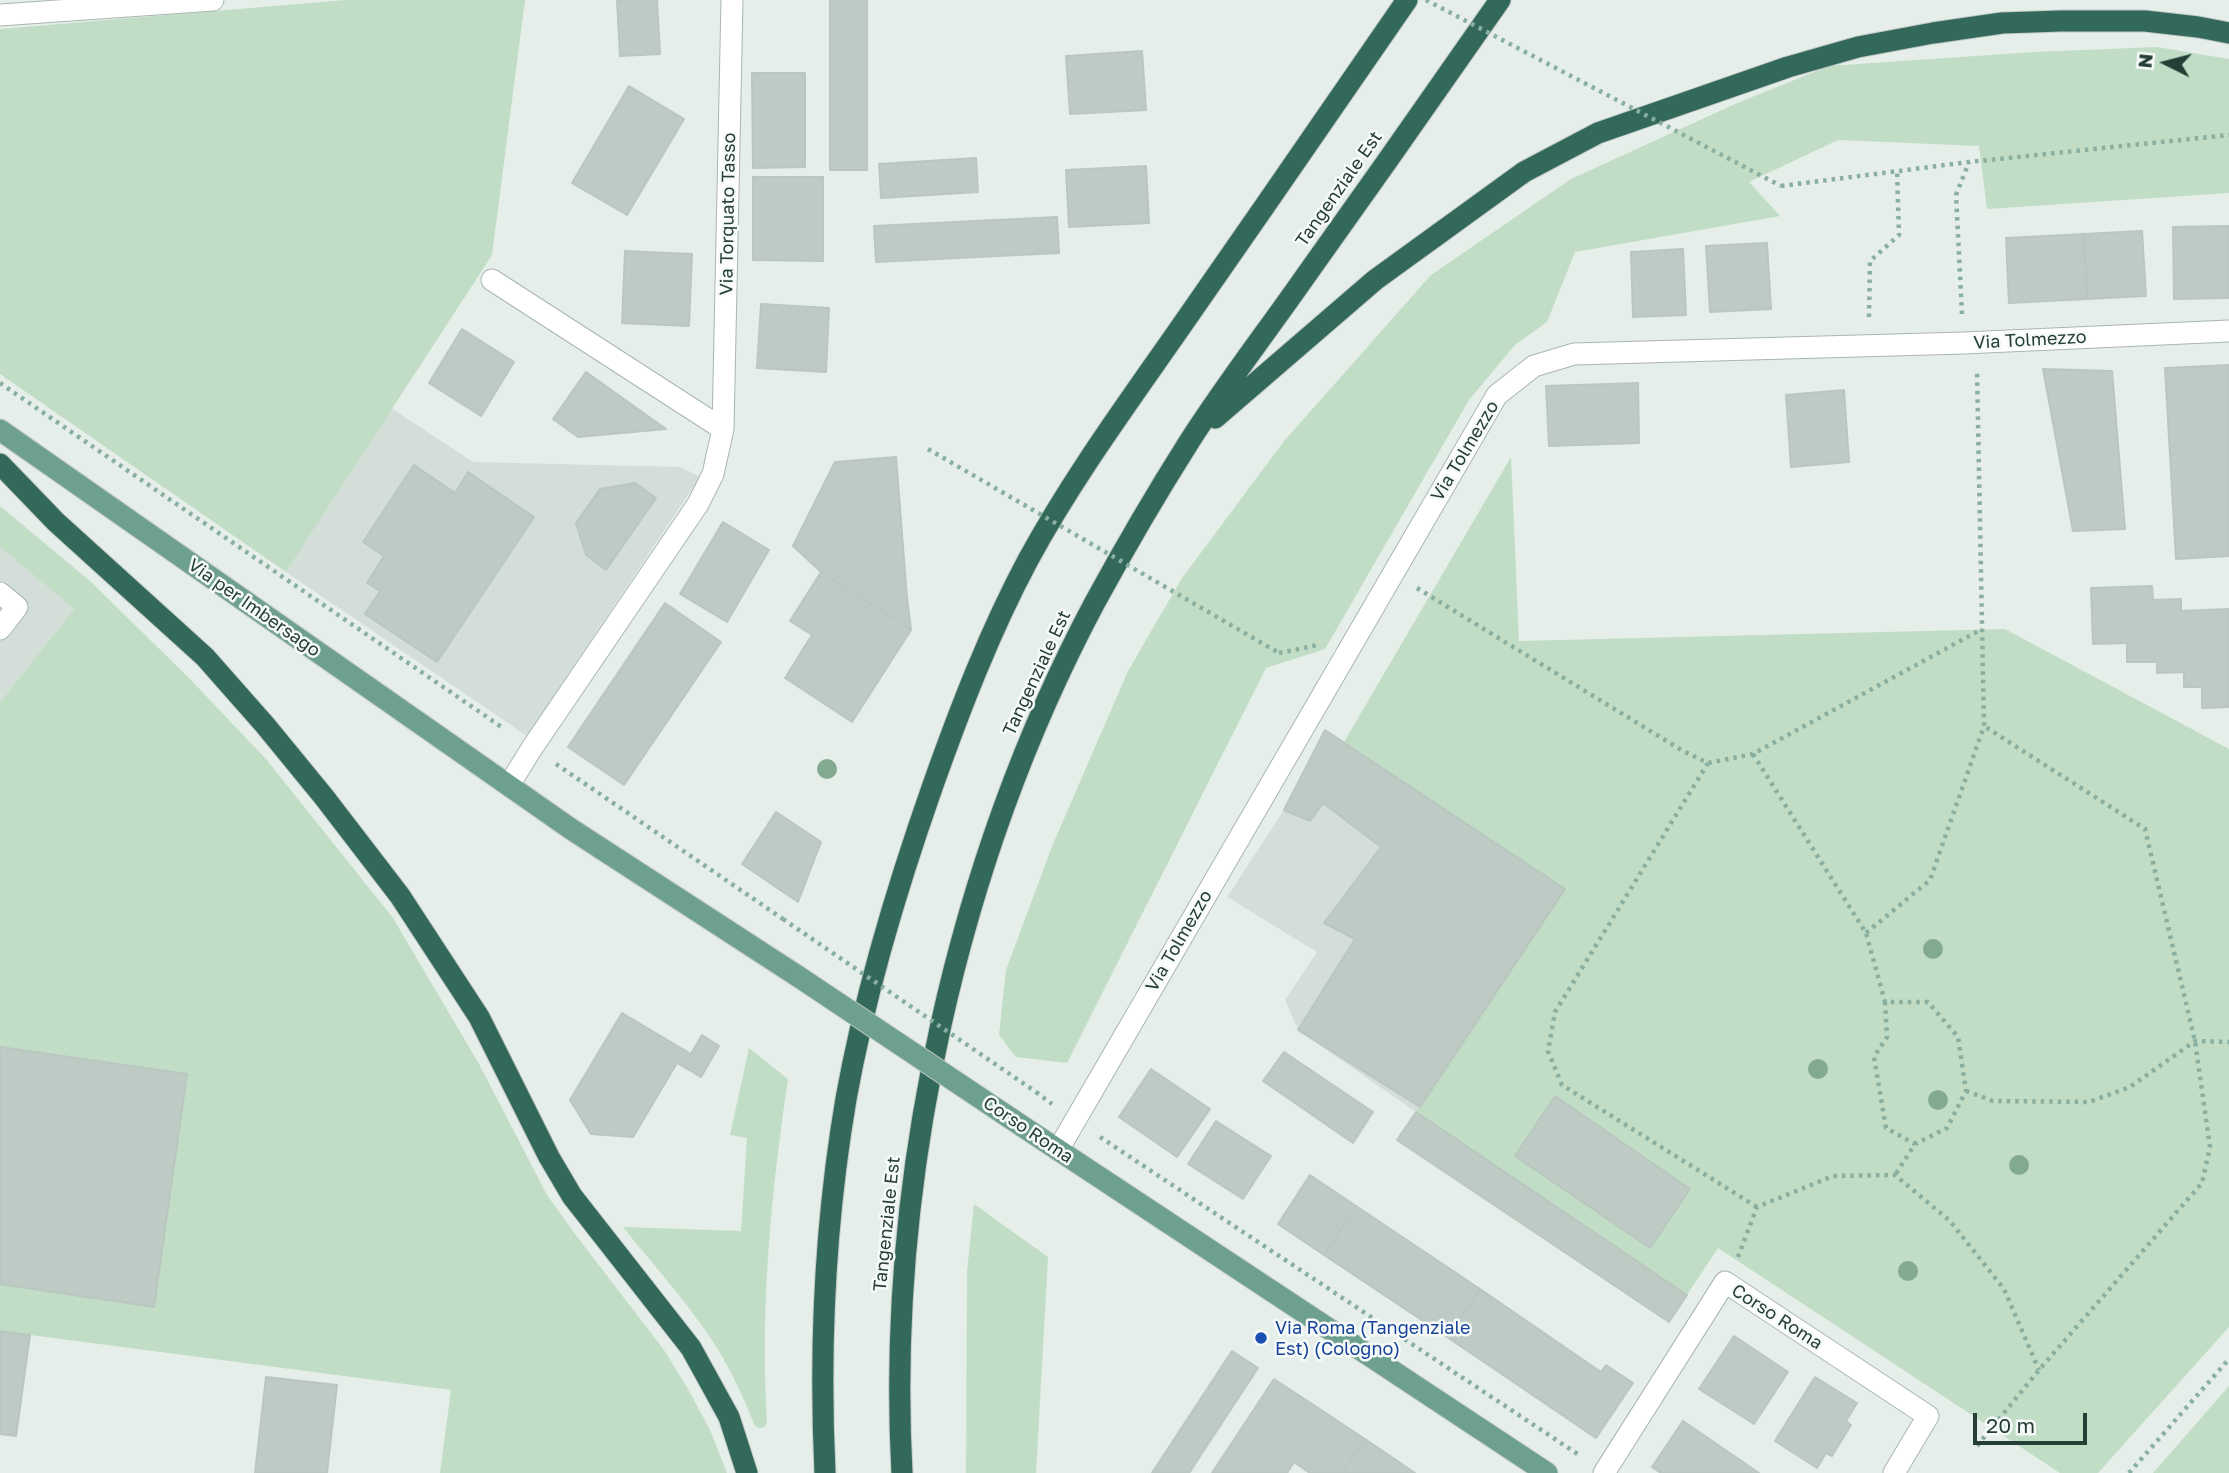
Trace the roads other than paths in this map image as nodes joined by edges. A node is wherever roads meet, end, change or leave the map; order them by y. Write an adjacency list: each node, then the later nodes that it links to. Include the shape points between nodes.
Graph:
1 (213, 0): 5 (street)
2 (732, 0): 10 (street, Via Torquato Tasso)
3 (1408, 0): 20 (highway, via 1074,483 1027,562 971,685 894,902 845,1104 824,1320)
4 (1500, 0): 12 (highway, Tangenziale Est)
5 (141, 3): 6 (street)
6 (0, 15)
7 (2229, 33): 12 (highway, via 2145,21 2073,21 2002,23 1933,33 1788,66 1598,133 1524,172 1375,279)
8 (492, 280): 10 (street)
9 (2229, 331): 17 (street, Via Tolmezzo, via 1574,354 1534,366 1497,395)
10 (723, 429): 16 (street, Via Torquato Tasso, via 713,474 698,504)
11 (0, 430): 16 (main road, Via per Imbersago)
12 (1190, 440): 21 (highway, Tangenziale Est, via 1099,595 1060,675 992,843 967,926 921,1126 910,1205 898,1380)
13 (0, 464): 19 (highway, via 56,522 205,657 324,796 400,896 479,1017 572,1196 698,1360 729,1418)
14 (0, 593): 15 (street, via 17,607)
15 (0, 629)
16 (509, 785): 17 (main road, Corso Roma, bridge)
17 (1058, 1150): 22 (main road, Corso Roma)
18 (1604, 1472): 23 (street, Corso Roma, via 1725,1282 1928,1416)
19 (747, 1473)
20 (825, 1473)
21 (902, 1473)
22 (1547, 1473)
23 (1894, 1473)

